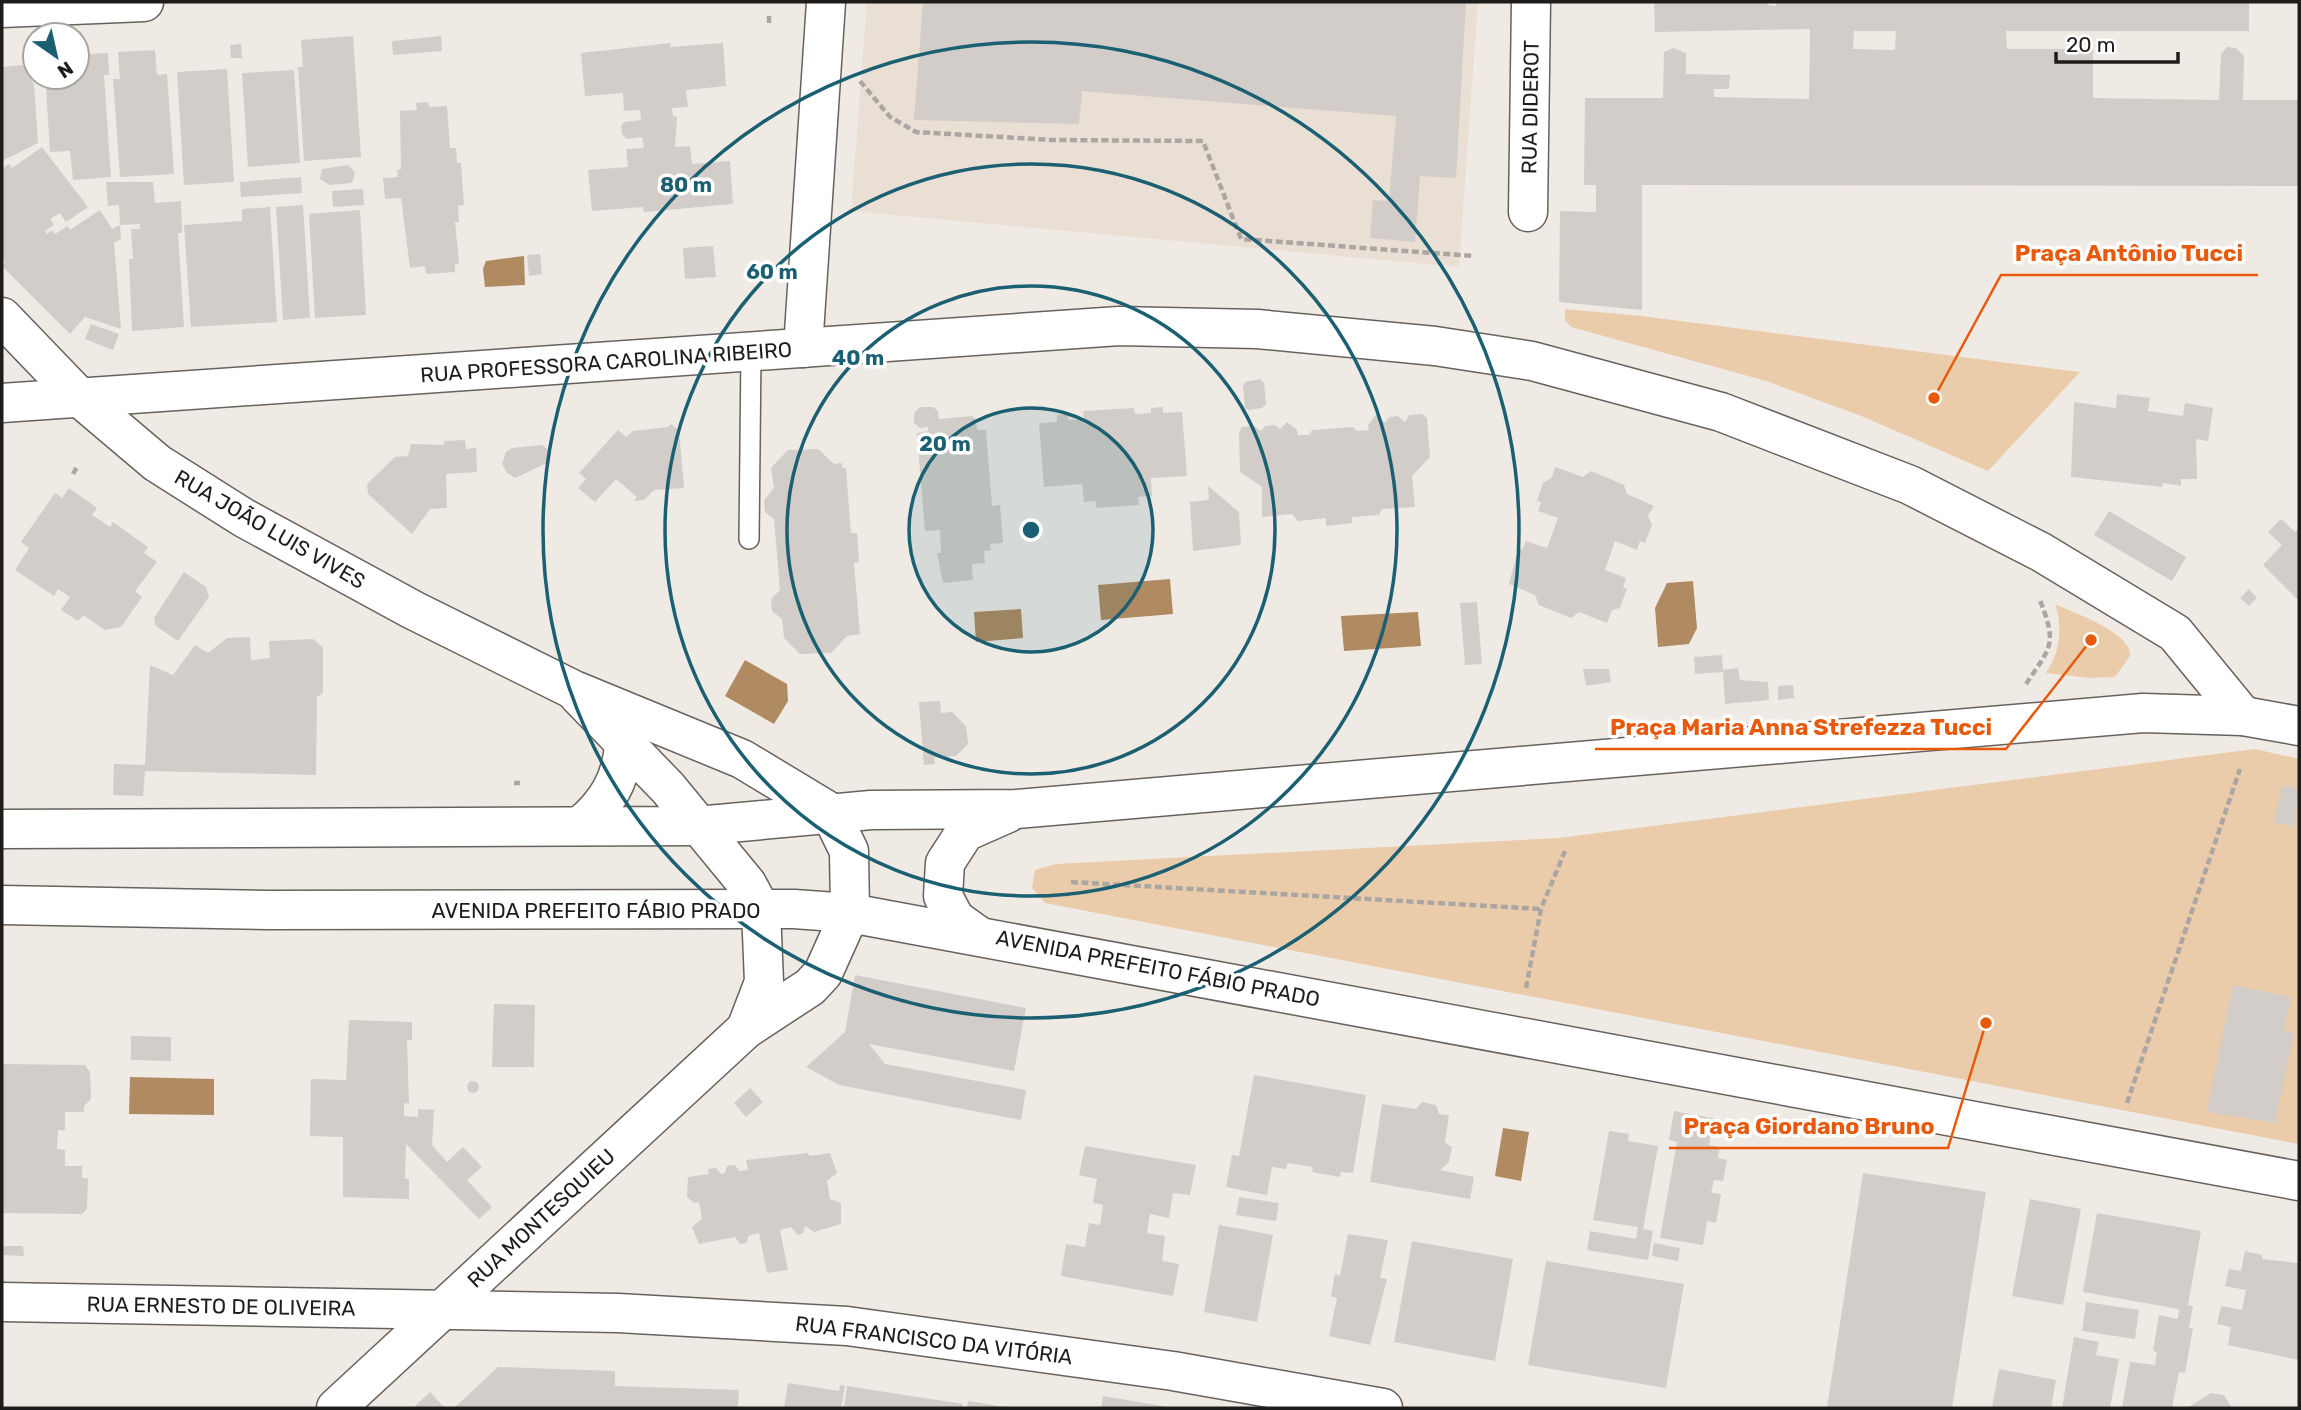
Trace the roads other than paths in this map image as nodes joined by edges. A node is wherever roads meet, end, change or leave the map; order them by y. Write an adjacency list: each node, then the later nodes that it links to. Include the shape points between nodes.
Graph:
1 (144, 2): 4 (street)
2 (826, 2): 7 (street)
3 (1531, 2): 5 (street, RUA DIDEROT)
4 (2, 8)
5 (1528, 212)
6 (2, 317): 9 (street, RUA JOÃO LUIS VIVES)
7 (803, 348): 8 (street, RUA PROFESSORA CAROLINA RIBEIRO); 13 (street, RUA PROFESSORA CAROLINA RIBEIRO, via 1133,326 1257,329 1435,346 1532,361 1721,412 1922,491 2041,552 2175,633)
8 (751, 352): 9 (street, RUA PROFESSORA CAROLINA RIBEIRO); 11 (lane)
9 (79, 397): 10 (street, RUA PROFESSORA CAROLINA RIBEIRO); 12 (street, RUA JOÃO LUIS VIVES, via 157,463 244,518)
10 (2, 403)
11 (749, 539)
12 (574, 690): 15 (street, RUA JOÃO LUIS VIVES); 17 (street, RUA JOÃO LUIS VIVES, via 742,759)
13 (2243, 716): 14 (street); 16 (street, via 2143,713)
14 (2299, 726)
15 (624, 746): 18 (street, via 622,772 604,803); 19 (street, RUA JOÃO LUIS VIVES, via 668,789)
16 (1016, 809): 17 (street); 24 (street, via 965,832 945,863 943,896 955,919)
17 (830, 812): 19 (street); 23 (street, via 849,851)
18 (580, 826): 19 (street); 20 (street)
19 (697, 826): 22 (street, RUA JOÃO LUIS VIVES, via 747,884)
20 (2, 829)
21 (2, 905): 22 (street, AVENIDA PREFEITO FÁBIO PRADO, via 270,910)
22 (761, 909): 23 (street, AVENIDA PREFEITO FÁBIO PRADO); 25 (street, RUA MONTESQUIEU, via 764,982)
23 (850, 913): 24 (street, AVENIDA PREFEITO FÁBIO PRADO); 25 (street, RUA MONTESQUIEU, via 823,973 810,988)
24 (976, 934): 26 (street, AVENIDA PREFEITO FÁBIO PRADO)
25 (746, 1029): 28 (street, RUA MONTESQUIEU)
26 (2299, 1181)
27 (2, 1302): 28 (street, RUA ERNESTO DE OLIVEIRA)
28 (439, 1311): 29 (street, RUA MONTESQUIEU); 30 (street, RUA FRANCISCO DA VITÓRIA, via 618,1313 847,1326 1159,1369)
29 (336, 1408)
30 (1383, 1408)

